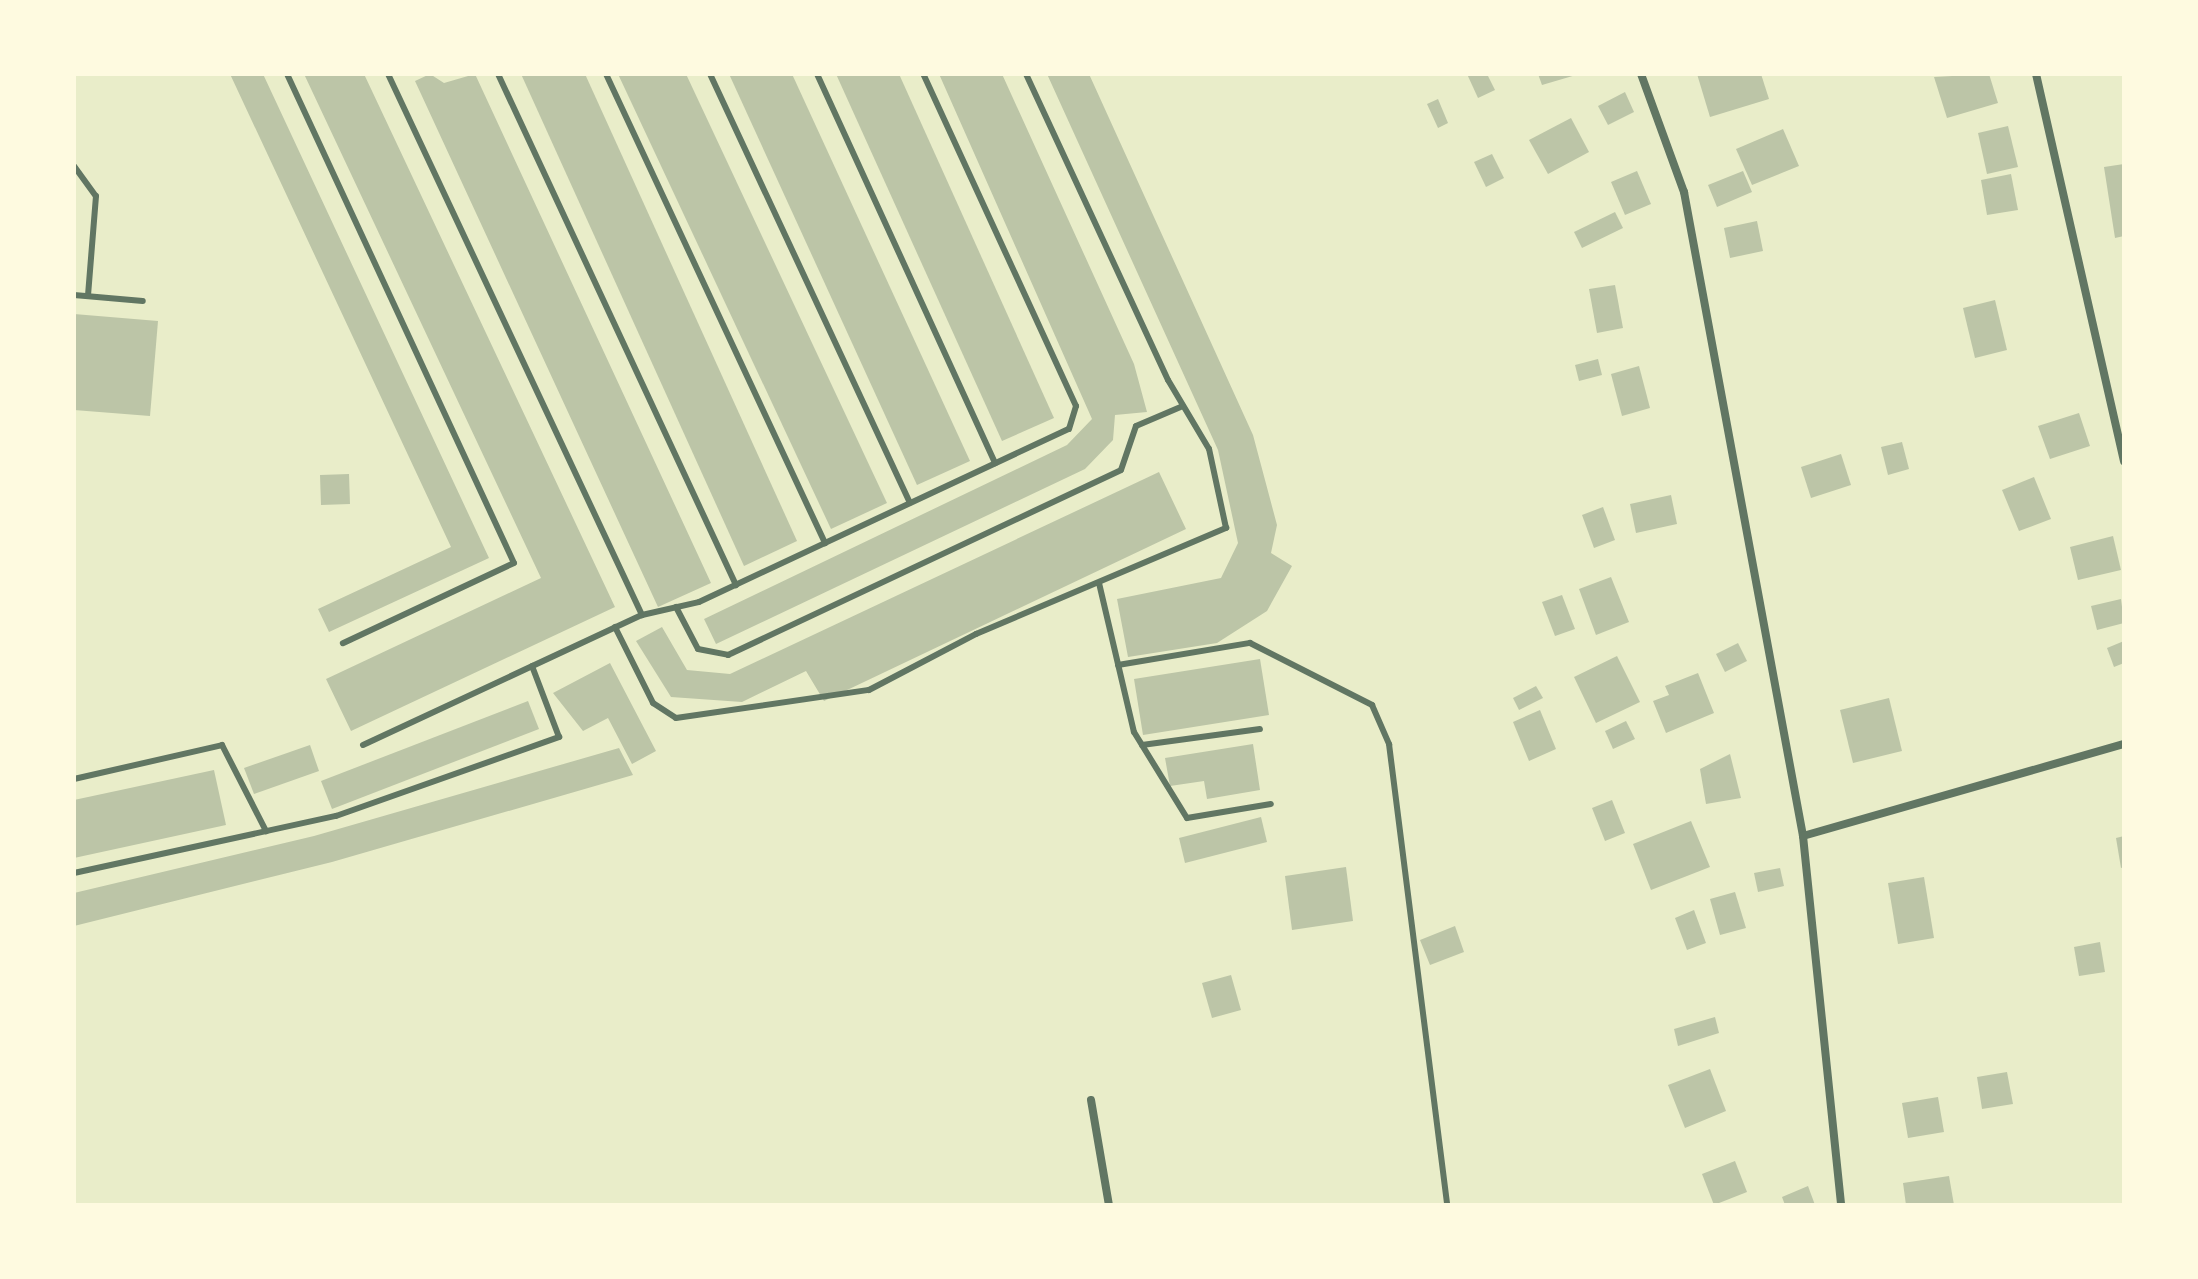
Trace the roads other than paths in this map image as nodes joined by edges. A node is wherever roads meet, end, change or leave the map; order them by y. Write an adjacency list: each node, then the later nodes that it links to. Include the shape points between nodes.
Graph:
1 (287, 74): 25 (lane, via 514,563)
2 (388, 74): 23 (lane)
3 (498, 74): 21 (lane)
4 (606, 74): 19 (lane)
5 (710, 74): 18 (lane)
6 (817, 74): 17 (lane)
7 (923, 74): 17 (lane, via 1076,406 1069,429)
8 (1026, 74): 15 (lane)
9 (1641, 74): 35 (street, via 1684,192)
10 (2036, 74): 16 (street)
11 (74, 166): 13 (lane, via 96,196)
12 (74, 295): 13 (lane)
13 (88, 296): 14 (lane)
14 (143, 301)
15 (1183, 406): 20 (lane, via 1209,449 1226,528); 22 (lane, via 1136,426 1121,470 728,655 698,649)
16 (2124, 461)
17 (995, 463): 18 (lane)
18 (910, 503): 19 (lane)
19 (825, 543): 21 (lane)
20 (1099, 583): 24 (lane, via 976,634 869,690 676,718 653,703); 26 (lane)
21 (736, 585): 22 (lane)
22 (676, 607): 23 (lane)
23 (642, 615): 24 (lane)
24 (615, 627): 27 (lane)
25 (343, 643)
26 (1118, 665): 31 (lane); 39 (lane, via 1250,643 1372,705 1389,744)
27 (532, 666): 30 (lane); 34 (lane, via 559,737 336,816)
28 (1260, 729): 31 (lane)
29 (2124, 744): 35 (street)
30 (363, 745)
31 (1142, 745): 33 (lane, via 1187,818)
32 (74, 779): 34 (lane, via 222,745)
33 (1271, 804)
34 (266, 831): 36 (lane)
35 (1803, 836): 40 (street)
36 (74, 873)
37 (1091, 1100): 38 (street)
38 (1109, 1205)
39 (1447, 1205)
40 (1841, 1205)

